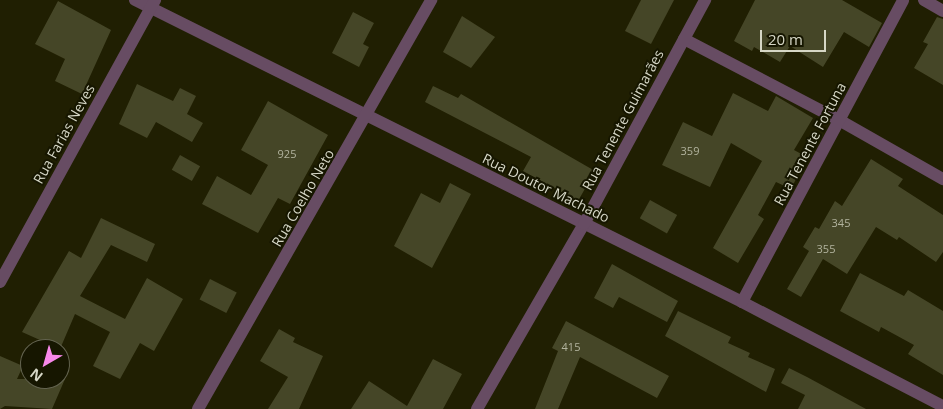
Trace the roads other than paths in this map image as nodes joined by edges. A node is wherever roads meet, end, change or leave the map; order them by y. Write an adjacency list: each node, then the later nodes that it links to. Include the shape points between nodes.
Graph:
1 (135, 0): 6 (street, Rua Doutor Machado)
2 (431, 0): 9 (street, Rua Coelho Neto)
3 (705, 0): 8 (street, Rua Tenente Guimarães)
4 (903, 0): 10 (street, Rua Tenente Fortuna)
5 (924, 0): 7 (street)
6 (153, 4): 9 (street, Rua Doutor Machado); 13 (street, Rua Farias Neves)
7 (943, 11)
8 (684, 38): 10 (street); 12 (street, Rua Tenente Guimarães)
9 (367, 116): 12 (street, Rua Doutor Machado); 16 (street, Rua Coelho Neto)
10 (839, 120): 11 (street); 14 (street, Rua Tenente Fortuna)
11 (943, 179)
12 (584, 224): 14 (street, Rua Doutor Machado); 17 (street, Rua Tenente Guimarães)
13 (0, 282)
14 (742, 302): 15 (street, Rua Doutor Machado)
15 (943, 406)
16 (198, 409)
17 (477, 409)

